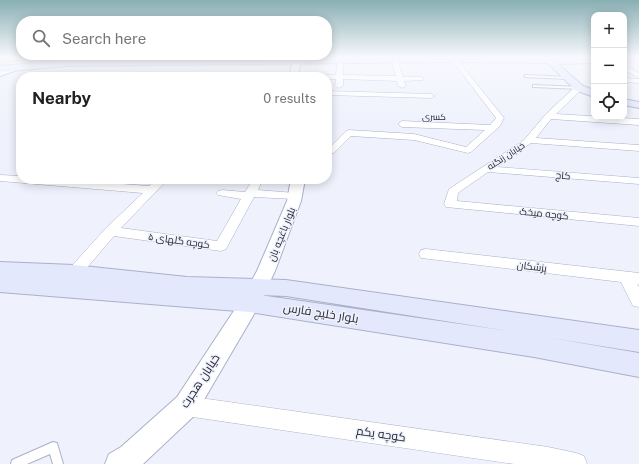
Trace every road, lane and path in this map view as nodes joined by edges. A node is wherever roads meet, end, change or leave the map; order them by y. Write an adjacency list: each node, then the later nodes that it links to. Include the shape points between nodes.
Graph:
1 (399, 78): 14 (street)
2 (340, 79): 13 (street)
3 (413, 79): 4 (street)
4 (421, 79)
5 (469, 79): 23 (street, via 500,118)
6 (569, 79): 11 (main road)
7 (578, 79): 11 (main road)
8 (627, 80): 9 (street)
9 (639, 81)
10 (534, 86): 11 (lane)
11 (589, 90): 20 (street, خیابان زنگنه)
12 (332, 93): 13 (street)
13 (339, 93): 14 (street)
14 (404, 95): 15 (street)
15 (431, 96)
16 (627, 99): 17 (main road)
17 (639, 102)
18 (627, 103): 19 (main road)
19 (639, 105)
20 (549, 116): 21 (street); 24 (street, خیابان زنگنه)
21 (639, 122)
22 (402, 124): 23 (street)
23 (492, 128): 26 (street, via 468,150 414,137 349,133)
24 (529, 140): 25 (street); 27 (street, خیابان زنگنه)
25 (639, 148)
26 (332, 150)
27 (486, 169): 30 (street, کاج); 39 (street, خیابان زنگنه, via 453,191)
28 (0, 178): 29 (street)
29 (16, 179)
30 (639, 181)
31 (76, 184): 35 (street)
32 (157, 184): 35 (street)
33 (256, 184): 37 (street)
34 (297, 184): 38 (street, بلوار باغچه بان)
35 (152, 190): 41 (street)
36 (222, 193): 37 (street)
37 (250, 195): 38 (street); 41 (street, کوچه گلهای ۵, via 221,246)
38 (295, 196): 47 (street, بلوار باغچه بان)
39 (450, 204): 40 (street, کوچه میخک)
40 (639, 222)
41 (111, 231): 44 (street)
42 (426, 254): 45 (street, پزشکان)
43 (0, 270): 44 (main road, بلوار خلیج فارس)
44 (74, 273): 47 (main road, بلوار خلیج فارس)
45 (632, 278): 48 (street)
46 (0, 284): 47 (main road, بلوار خلیج فارس)
47 (254, 295): 49 (main road, بلوار خلیج فارس, via 286,288); 50 (main road, بلوار خلیج فارس); 51 (street, خیابان هجرت)
48 (639, 301)
49 (639, 341)
50 (639, 366)
51 (186, 406): 54 (street, خیابان هجرت, via 131,457); 55 (street, کوچه یکم)
52 (16, 464): 53 (lane, via 53,447)
53 (58, 464)
54 (119, 464)
55 (576, 464)

